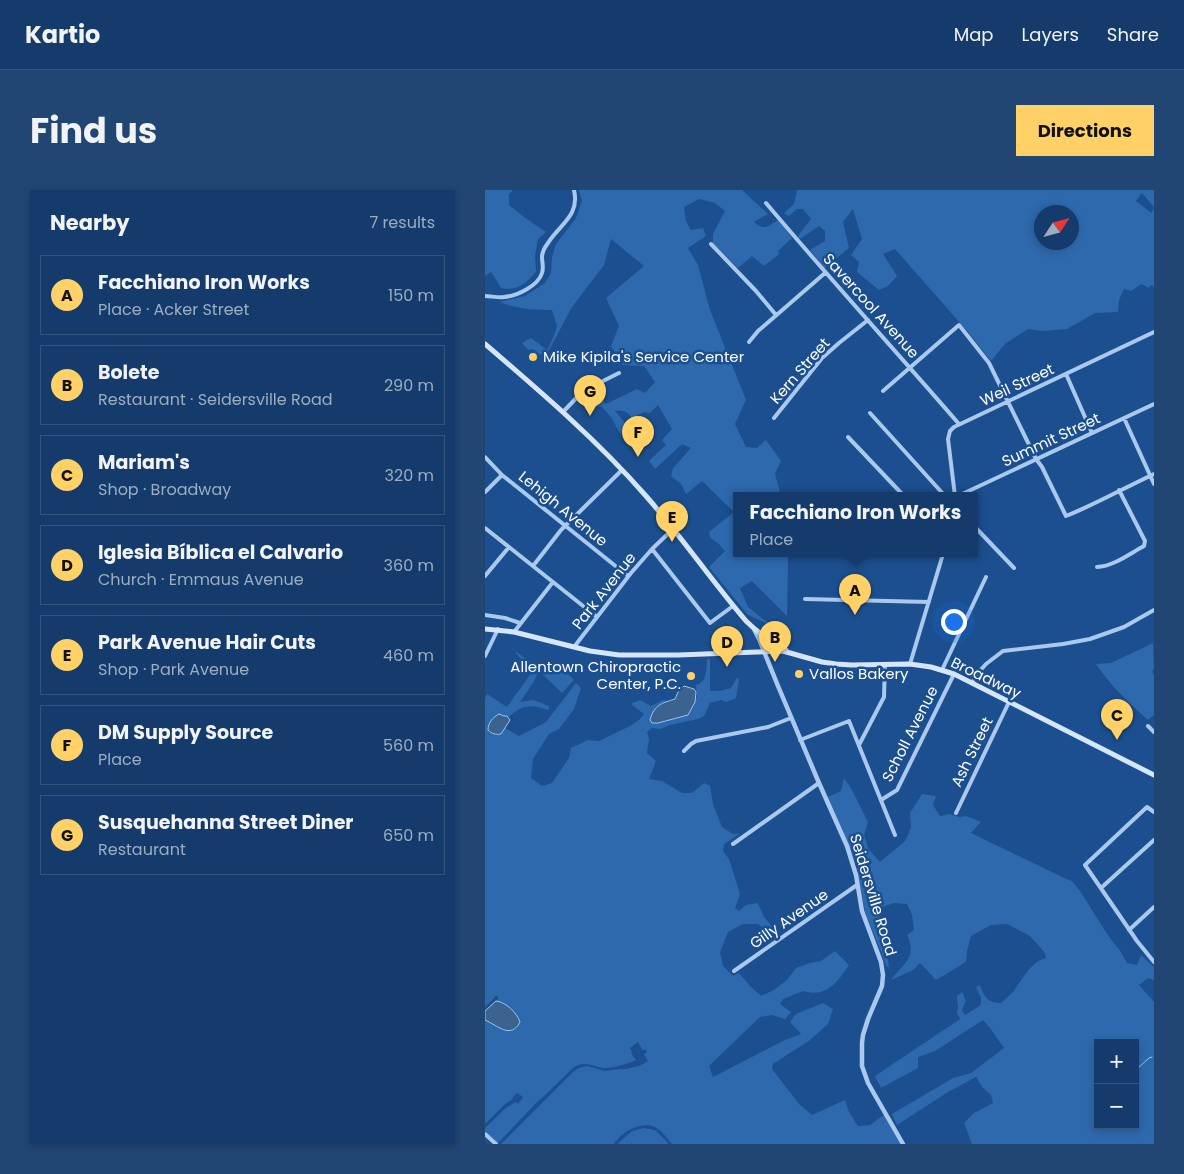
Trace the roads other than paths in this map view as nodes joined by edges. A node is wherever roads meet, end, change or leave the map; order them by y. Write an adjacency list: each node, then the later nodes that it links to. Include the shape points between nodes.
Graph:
1 (574, 190): 5 (street, via 574,210 546,246 542,257 543,272 538,280 509,296)
2 (766, 203): 4 (street, Savercool Avenue)
3 (711, 244): 6 (street)
4 (825, 273): 6 (street); 7 (street, Savercool Avenue)
5 (485, 296)
6 (776, 314): 9 (street)
7 (868, 320): 11 (street, Savercool Avenue); 19 (street, Kern Street, via 822,358)
8 (1154, 332): 13 (street, Weil Street)
9 (749, 342)
10 (485, 344): 17 (main road)
11 (910, 368): 14 (street); 15 (street, via 959,325 984,356); 21 (street, Savercool Avenue)
12 (619, 373): 17 (street, via 583,392)
13 (1067, 374): 15 (street, Weil Street); 22 (street)
14 (883, 391)
15 (1008, 402): 21 (street, Weil Street); 25 (street)
16 (1154, 405): 20 (street, Summit Street)
17 (563, 412): 26 (main road)
18 (869, 413): 33 (street)
19 (774, 418)
20 (1124, 418): 22 (street, Summit Street); 28 (street)
21 (959, 424): 34 (street, via 948,439)
22 (1092, 433): 25 (street, Summit Street)
23 (848, 437): 32 (street)
24 (485, 457): 27 (street, Lehigh Avenue)
25 (1036, 459): 30 (street, via 1066,516); 35 (street, Summit Street)
26 (622, 470): 36 (street); 38 (main road)
27 (502, 475): 31 (street); 36 (street, Lehigh Avenue)
28 (1152, 475): 29 (street); 30 (street)
29 (1154, 484)
30 (1119, 490): 45 (street, via 1145,541 1143,546 1119,560)
31 (485, 492)
32 (900, 492)
33 (941, 492)
34 (955, 492)
35 (967, 492)
36 (566, 526): 43 (street); 47 (street, Lehigh Avenue)
37 (485, 528): 40 (street)
38 (673, 528): 41 (street, Park Avenue); 52 (main road)
39 (978, 530): 44 (street)
40 (509, 547): 43 (street); 46 (street)
41 (652, 549): 47 (street, Park Avenue); 52 (street, via 709,623)
42 (942, 557): 51 (street)
43 (533, 566): 49 (street)
44 (1014, 568)
45 (1097, 568)
46 (485, 576)
47 (628, 576): 55 (street, Park Avenue)
48 (986, 577): 67 (street)
49 (553, 582): 55 (street); 56 (street)
50 (805, 599): 51 (street)
51 (929, 602): 66 (street)
52 (733, 606): 57 (main road)
53 (1154, 610): 69 (street, via 1124,627 1089,638 1003,651 986,664)
54 (485, 615): 56 (street)
55 (597, 617): 61 (street, Park Avenue)
56 (520, 623): 60 (street)
57 (752, 627): 62 (street, Seidersville Road); 63 (main road, via 772,643)
58 (485, 629): 59 (main road, Broadway)
59 (499, 629): 60 (main road, Broadway); 64 (street)
60 (514, 632): 61 (main road, Broadway)
61 (575, 647): 62 (main road, Broadway, via 625,656)
62 (764, 652): 63 (main road, Broadway); 71 (street, Seidersville Road)
63 (793, 653): 65 (main road, Broadway, via 836,664)
64 (485, 656)
65 (885, 664): 66 (main road, Broadway); 75 (street, via 884,697)
66 (910, 664): 67 (main road, Broadway)
67 (942, 670): 68 (main road, Broadway)
68 (953, 674): 69 (main road, Broadway); 79 (street, Scholl Avenue, via 897,790)
69 (972, 683): 70 (main road, Broadway)
70 (1009, 702): 77 (main road, Broadway); 81 (street, Ash Street)
71 (791, 718): 74 (street, Seidersville Road); 76 (street, via 768,727 696,741)
72 (1148, 726): 73 (street)
73 (1154, 732)
74 (801, 740): 75 (street, via 849,721); 78 (street, Seidersville Road)
75 (859, 745): 79 (street)
76 (684, 751)
77 (1154, 776)
78 (819, 783): 84 (street); 85 (street, Seidersville Road, via 847,846)
79 (881, 800): 82 (street)
80 (1154, 812): 86 (street, via 1147,807 1085,865)
81 (956, 813)
82 (895, 835)
83 (1154, 840): 86 (street)
84 (733, 844)
85 (857, 885): 90 (street, Gilly Avenue); 93 (street, Seidersville Road, via 883,975 881,990 863,1035 862,1066 868,1083)
86 (1101, 888): 88 (street)
87 (1154, 907): 88 (street)
88 (1129, 930): 89 (street)
89 (1154, 962)
90 (734, 971)
91 (485, 1134): 92 (street)
92 (496, 1144)
93 (903, 1144)

